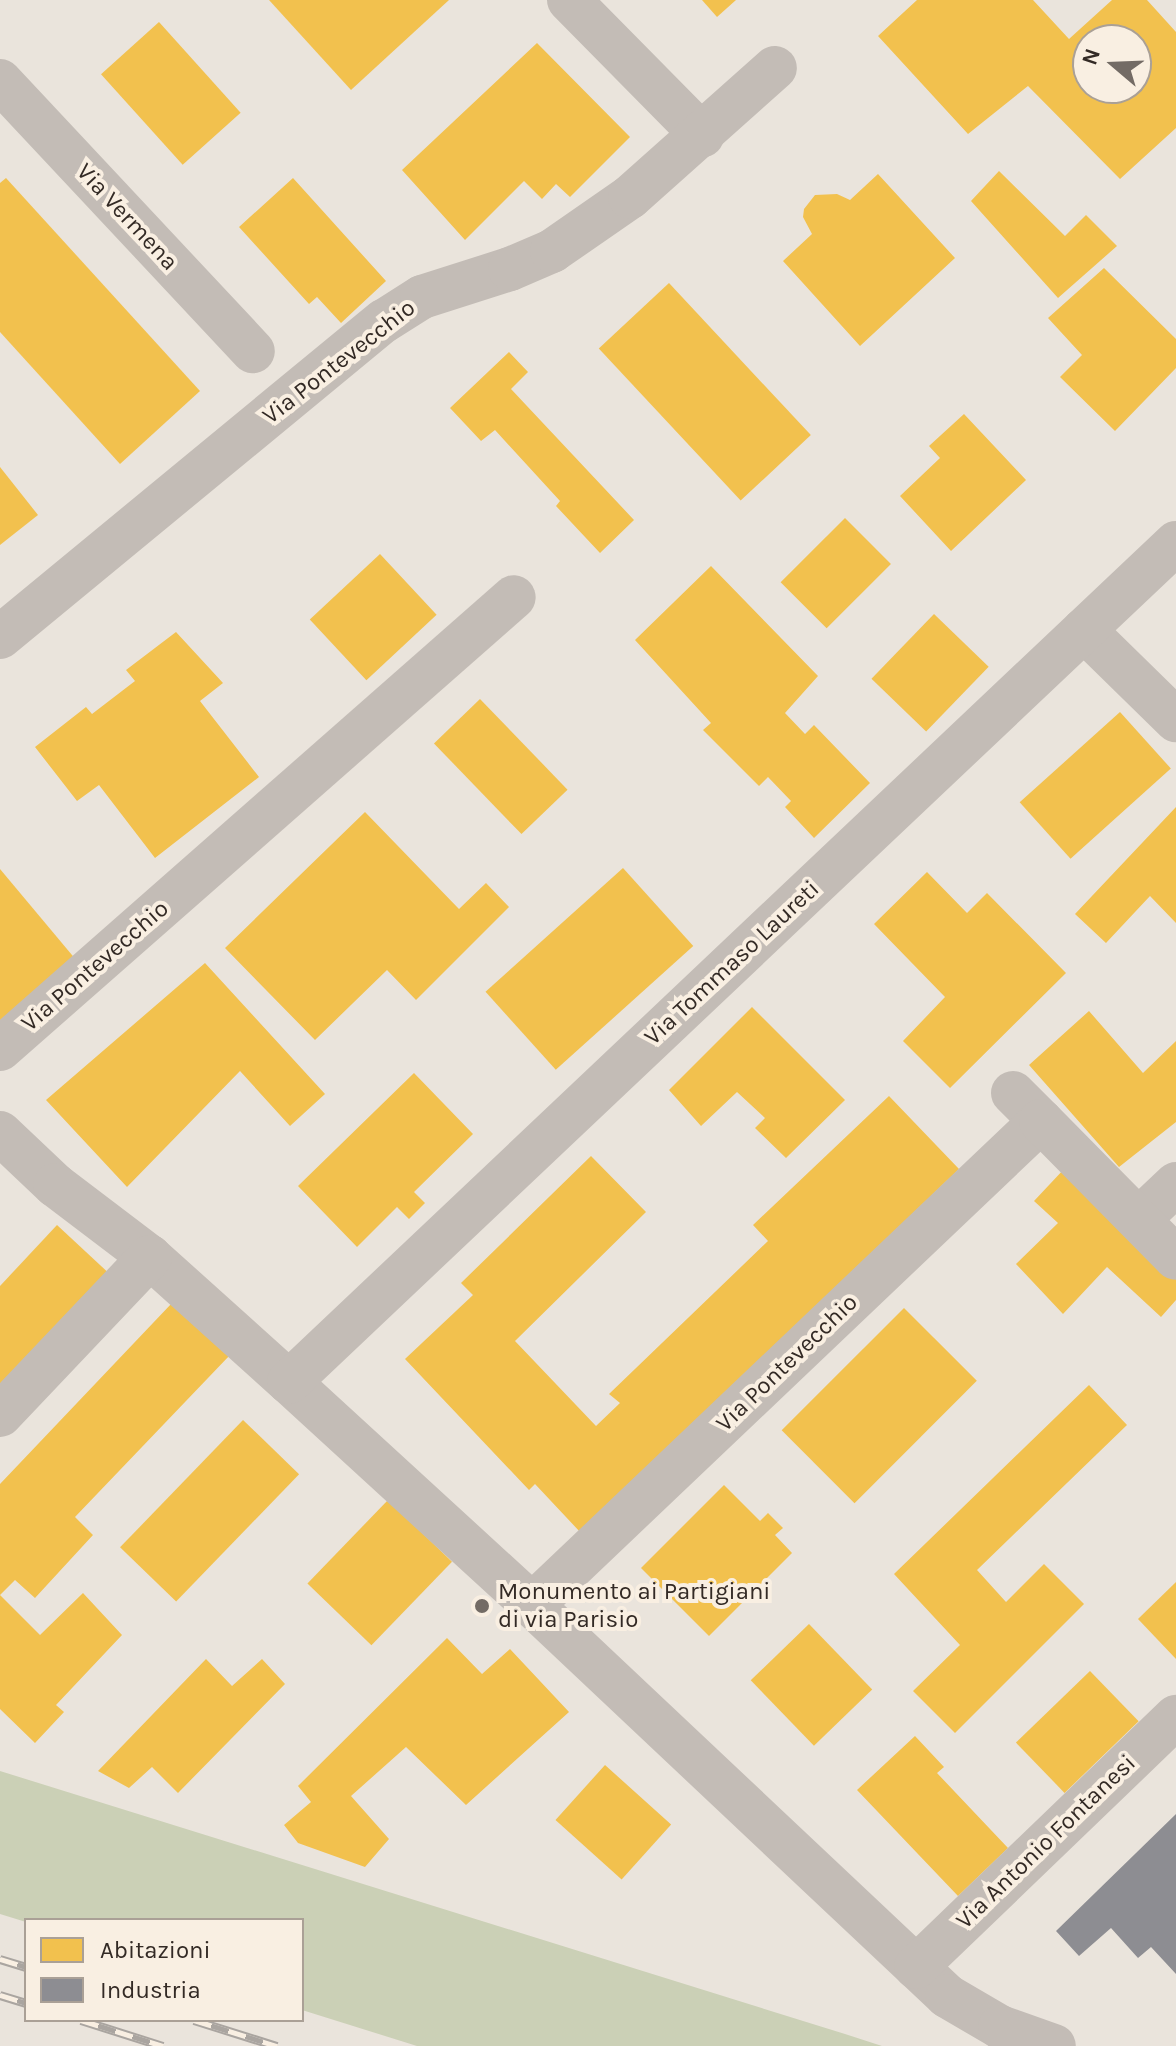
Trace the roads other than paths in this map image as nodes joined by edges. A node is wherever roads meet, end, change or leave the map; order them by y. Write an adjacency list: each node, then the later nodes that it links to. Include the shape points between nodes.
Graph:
1 (569, 0): 4 (street)
2 (775, 68): 4 (street, Via Pontevecchio)
3 (0, 82): 5 (street, Via Vermena)
4 (702, 135): 9 (street, Via Pontevecchio, via 630,197 552,251 422,297 384,321)
5 (253, 351)
6 (1176, 543): 8 (street, Via Tommaso Laureti)
7 (514, 597): 11 (street, Via Pontevecchio)
8 (1084, 630): 10 (street); 17 (street, Via Tommaso Laureti)
9 (0, 637)
10 (1176, 720)
11 (0, 1049)
12 (0, 1133): 15 (street, via 55,1185)
13 (1176, 1184): 14 (street)
14 (1139, 1219): 16 (street, Via Pontevecchio); 19 (street, Via Pontevecchio, via 1027,1107)
15 (150, 1257): 17 (street); 18 (street)
16 (1176, 1258)
17 (289, 1382): 19 (street)
18 (0, 1415)
19 (532, 1605): 21 (street)
20 (1176, 1717): 21 (street, Via Antonio Fontanesi)
21 (916, 1967): 22 (street, via 972,2012)
22 (1054, 2046)

